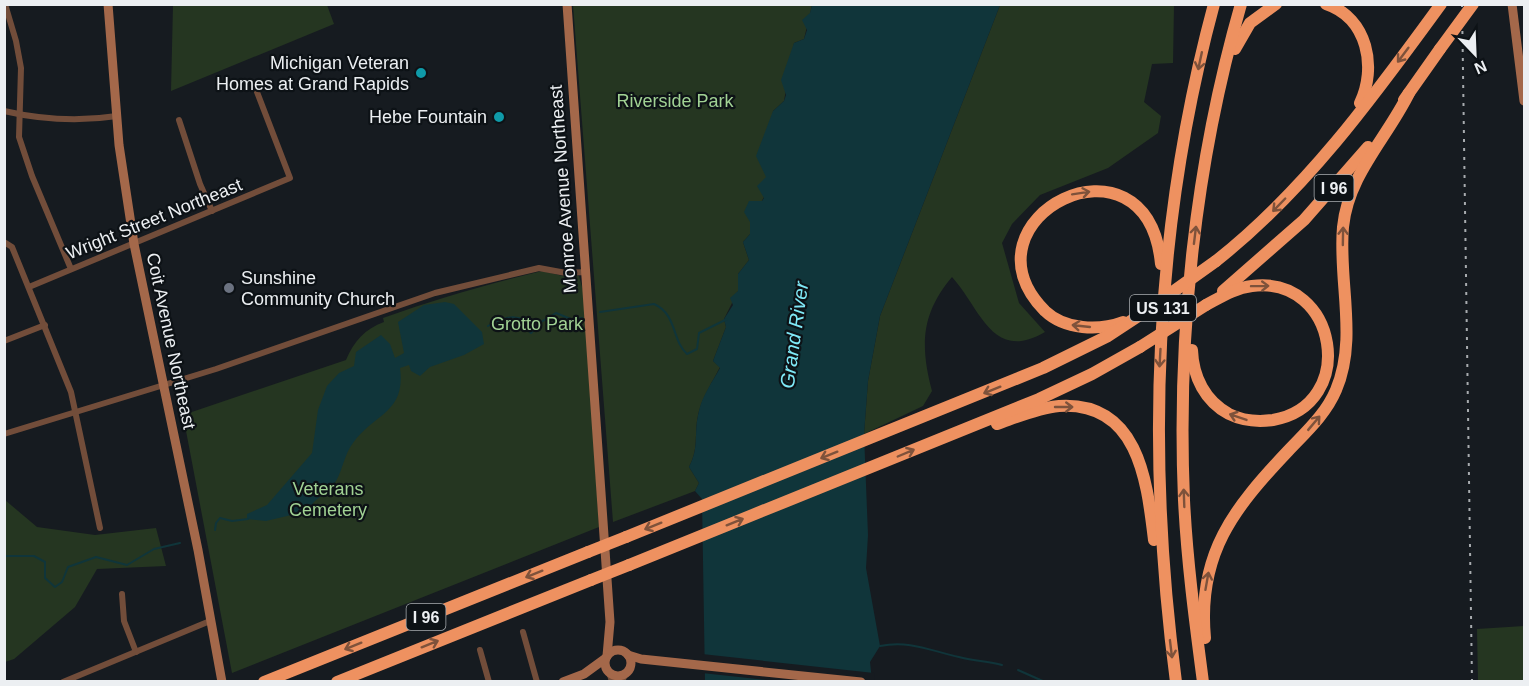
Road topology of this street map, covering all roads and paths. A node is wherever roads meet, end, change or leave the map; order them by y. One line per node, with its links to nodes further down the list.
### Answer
1 (5, 4): 16 (street)
2 (108, 4): 17 (main road, Coit Avenue Northeast)
3 (567, 4): 24 (main road, Monroe Avenue Northeast)
4 (1214, 4): 26 (highway, US 131, one-way to 26)
5 (1241, 4): 11 (highway, US 131)
6 (1276, 4): 11 (highway)
7 (1326, 4): 19 (highway)
8 (1473, 4): 13 (highway, I 96, bridge)
9 (1512, 4): 14 (main road)
10 (1440, 6): 19 (highway, I 96, one-way to 19)
11 (1225, 69): 27 (highway, US 131, one-way to 11)
12 (257, 92): 20 (street, Wright Street Northeast)
13 (1409, 93): 28 (highway, I 96); 60 (highway, one-way to 13)
14 (1524, 101)
15 (4, 111): 16 (street)
16 (18, 114): 17 (street); 23 (street)
17 (117, 116): 22 (main road, Coit Avenue Northeast)
18 (179, 120): 20 (street)
19 (1343, 133): 29 (highway, I 96, one-way to 29, bridge)
20 (212, 211): 22 (street, Wright Street Northeast)
21 (4, 242): 25 (street)
22 (134, 244): 23 (street, Wright Street Northeast); 32 (main road, Coit Avenue Northeast)
23 (71, 269): 25 (street, Wright Street Northeast)
24 (586, 272): 32 (street); 40 (main road, Monroe Avenue Northeast)
25 (29, 287): 30 (street)
26 (1164, 287): 29 (highway, one-way to 26); 38 (highway, US 131, one-way to 38)
27 (1188, 293): 28 (highway, one-way to 27); 59 (highway, US 131, one-way to 27)
28 (1206, 305): 35 (highway, I 96, bridge)
29 (1142, 314): 52 (highway, I 96, one-way to 52, bridge)
30 (45, 325): 31 (street); 33 (street)
31 (4, 341)
32 (163, 384): 33 (street); 39 (main road, Coit Avenue Northeast)
33 (74, 411): 34 (street); 36 (street)
34 (4, 434)
35 (927, 444): 38 (highway, one-way to 38); 53 (highway, I 96, one-way to 35, bridge)
36 (100, 528)
37 (122, 594): 43 (street)
38 (1167, 616): 58 (highway, US 131, one-way to 58)
39 (210, 621): 43 (street); 51 (main road, Coit Avenue Northeast)
40 (610, 622): 44 (main road, Monroe Avenue Northeast); 45 (main road, Monroe Avenue Northeast)
41 (523, 632): 55 (street)
42 (480, 650): 54 (street)
43 (136, 652): 50 (street)
44 (626, 653): 45 (main road); 46 (main road); 48 (main road)
45 (606, 657): 47 (main road); 49 (main road)
46 (658, 660): 48 (main road); 57 (main road)
47 (584, 674): 49 (main road); 56 (main road)
48 (626, 675): 49 (main road)
49 (610, 676)
50 (63, 681)
51 (222, 681)
52 (264, 681)
53 (337, 681)
54 (489, 681)
55 (537, 681)
56 (563, 681)
57 (861, 681)
58 (1176, 681)
59 (1203, 681)
60 (1208, 681)

